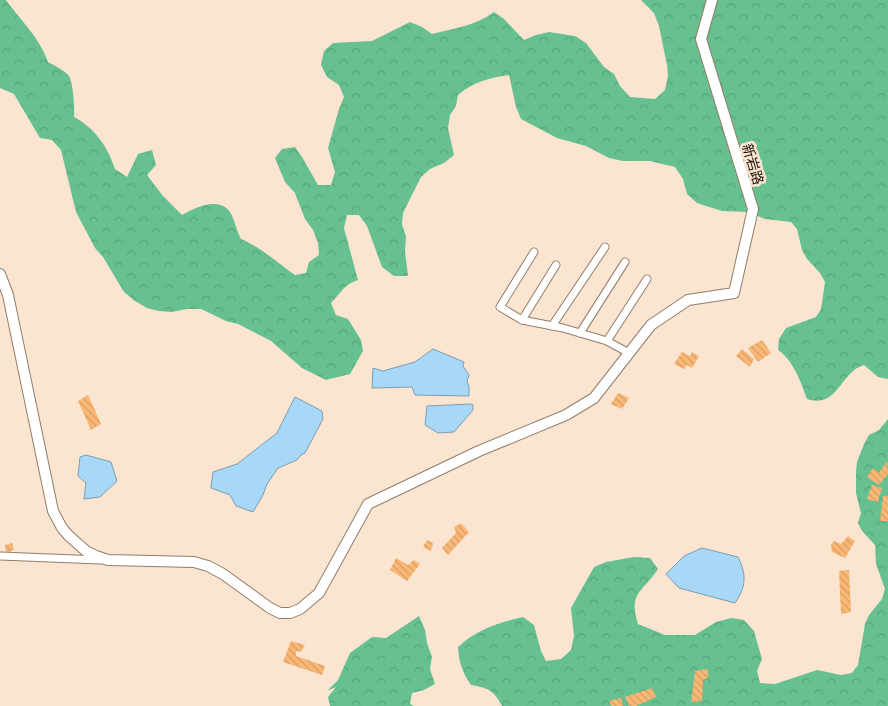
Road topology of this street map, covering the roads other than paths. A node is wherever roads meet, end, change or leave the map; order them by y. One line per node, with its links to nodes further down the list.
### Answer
1 (712, 0): 12 (street, 新岩路)
2 (605, 247): 9 (street)
3 (534, 252): 8 (street)
4 (625, 262): 10 (street)
5 (556, 264): 8 (street)
6 (0, 274): 14 (street)
7 (647, 279): 11 (street)
8 (522, 320): 9 (street)
9 (552, 326): 10 (street)
10 (580, 333): 11 (street)
11 (607, 341): 12 (street)
12 (629, 353): 14 (street)
13 (0, 556): 14 (street)
14 (108, 560)

